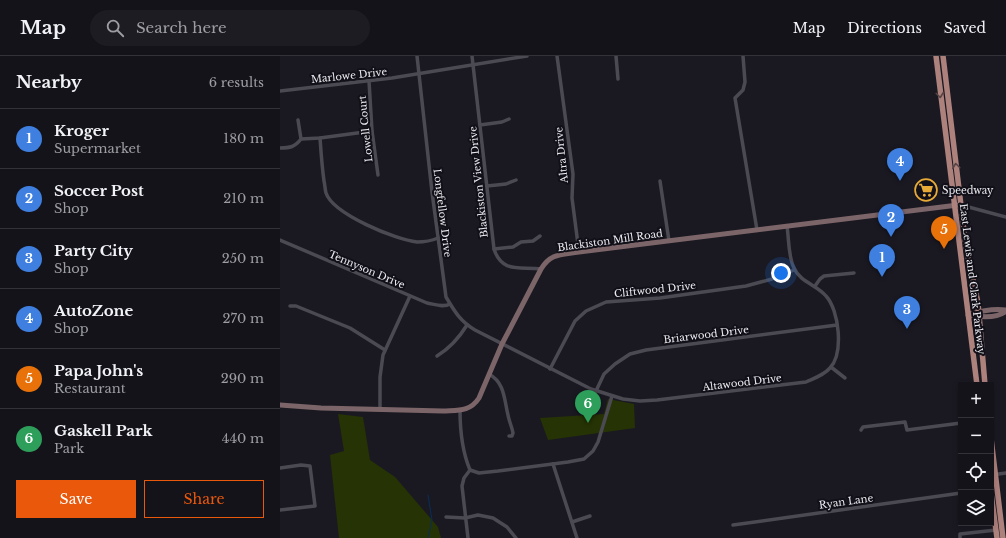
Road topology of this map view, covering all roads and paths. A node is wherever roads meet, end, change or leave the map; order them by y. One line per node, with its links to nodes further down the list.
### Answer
1 (417, 56): 10 (street, Longfellow Drive)
2 (472, 56): 9 (street, Blackiston View Drive)
3 (527, 56): 9 (street, Marlowe Drive)
4 (557, 56): 35 (street, Altra Drive)
5 (616, 56): 11 (street)
6 (743, 56): 29 (street)
7 (936, 56): 25 (main road, East Lewis and Clark Parkway, one-way to 25)
8 (943, 56): 26 (main road, East Lewis and Clark Parkway, one-way to 8)
9 (473, 65): 10 (street, Marlowe Drive); 16 (street, Blackiston View Drive)
10 (419, 74): 12 (street, Marlowe Drive); 31 (street, Longfellow Drive)
11 (618, 80)
12 (369, 81): 13 (street, Marlowe Drive); 17 (street, Lowell Court)
13 (280, 90)
14 (509, 119): 16 (street)
15 (298, 120): 19 (street)
16 (480, 125): 24 (street, Blackiston View Drive)
17 (372, 131): 18 (street); 21 (street, Lowell Court)
18 (320, 138): 19 (street); 31 (street)
19 (301, 139): 20 (street)
20 (280, 148)
21 (378, 175)
22 (516, 180): 24 (street)
23 (660, 180): 33 (street)
24 (487, 186): 34 (street, Blackiston View Drive)
25 (954, 205): 26 (main road, Blackiston Mill Road); 28 (main road, Blackiston Mill Road); 45 (main road, East Lewis and Clark Parkway)
26 (961, 205): 27 (street); 44 (main road, East Lewis and Clark Parkway)
27 (1006, 218)
28 (787, 226): 29 (main road, Blackiston Mill Road); 37 (street)
29 (757, 230): 33 (main road, Blackiston Mill Road)
30 (540, 236): 34 (street)
31 (438, 238): 41 (street, Longfellow Drive)
32 (280, 240): 40 (street, Tennyson Drive)
33 (668, 241): 35 (main road, Blackiston Mill Road)
34 (494, 249): 36 (street, Blackiston View Drive)
35 (579, 252): 36 (main road, Blackiston Mill Road)
36 (541, 269): 48 (main road, Blackiston Mill Road)
37 (794, 270): 39 (street); 52 (street, Cliftwood Drive)
38 (854, 273): 39 (street)
39 (815, 286): 47 (street)
40 (410, 296): 41 (street, Tennyson Drive); 49 (street)
41 (450, 304): 46 (street, Longfellow Drive)
42 (290, 306): 49 (street)
43 (1006, 310): 44 (main road)
44 (978, 314): 45 (main road); 56 (main road, East Lewis and Clark Parkway)
45 (968, 315): 55 (main road, East Lewis and Clark Parkway)
46 (467, 325): 48 (street, Longfellow Drive); 50 (street)
47 (837, 326): 51 (street); 57 (street, Briarwood Drive)
48 (502, 344): 52 (street, Altawood Drive); 53 (main road, Blackiston Mill Road)
49 (385, 350): 60 (street)
50 (437, 356)
51 (831, 368): 54 (street); 58 (street, Altawood Drive)
52 (550, 369): 57 (street, Altawood Drive)
53 (489, 374): 61 (main road, Blackiston Mill Road); 64 (street)
54 (846, 378)
55 (976, 382)
56 (985, 382)
57 (596, 391): 58 (street, Altawood Drive)
58 (612, 396): 65 (street)
59 (280, 405): 60 (main road, Blackiston Mill Road)
60 (380, 409): 61 (main road, Blackiston Mill Road)
61 (460, 410): 67 (street)
62 (958, 424): 63 (street)
63 (861, 430)
64 (509, 436)
65 (553, 464): 67 (street); 77 (street)
66 (280, 468): 72 (street)
67 (470, 470): 76 (street)
68 (1006, 473): 69 (street)
69 (994, 475)
70 (994, 488): 85 (main road)
71 (958, 493): 78 (street, Ryan Lane)
72 (280, 510)
73 (994, 515): 79 (main road)
74 (590, 516): 77 (street)
75 (446, 517): 76 (street)
76 (465, 518): 80 (street); 81 (street)
77 (572, 522): 82 (street)
78 (733, 525)
79 (996, 530): 83 (street); 84 (main road)
80 (468, 538)
81 (516, 538)
82 (577, 538)
83 (960, 538)
84 (997, 538)
85 (1003, 538)

